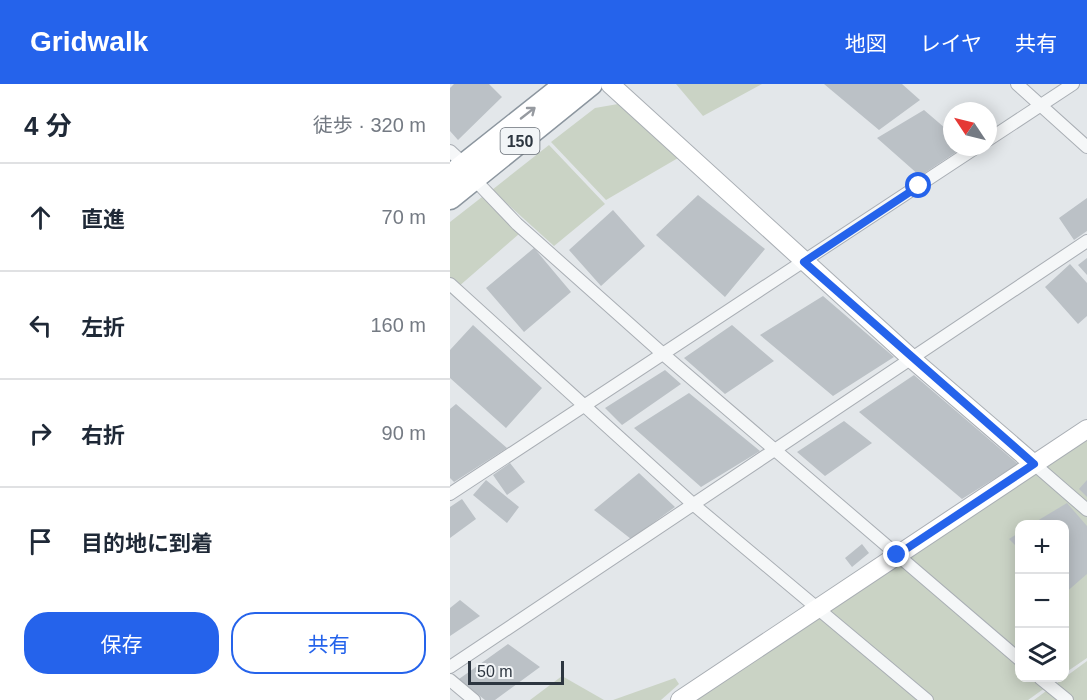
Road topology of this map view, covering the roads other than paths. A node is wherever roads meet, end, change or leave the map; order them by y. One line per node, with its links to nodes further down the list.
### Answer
1 (566, 84): 10 (highway, 150, one-way to 1)
2 (591, 84): 10 (highway, 150)
3 (610, 84): 13 (street)
4 (1017, 84): 6 (street)
5 (1073, 84): 6 (street)
6 (1040, 105): 7 (street); 8 (street)
7 (997, 134)
8 (1087, 147)
9 (963, 156): 13 (street)
10 (460, 168): 11 (highway, 150); 15 (street)
11 (450, 198)
12 (1087, 241): 16 (street)
13 (804, 262): 15 (street); 16 (street)
14 (450, 284): 17 (street)
15 (663, 354): 17 (street); 19 (street)
16 (912, 359): 19 (street); 20 (street)
17 (584, 406): 21 (street); 22 (street)
18 (1087, 429): 20 (street)
19 (774, 451): 22 (street); 24 (street)
20 (1034, 464): 23 (street); 24 (street)
21 (450, 494)
22 (694, 505): 25 (street); 27 (street)
23 (1087, 510)
24 (897, 555): 25 (street); 26 (street)
25 (819, 607): 31 (street); 32 (street)
26 (1015, 656)
27 (450, 667)
28 (450, 680): 30 (street)
29 (1045, 682): 33 (street)
30 (474, 700)
31 (680, 700)
32 (927, 700)
33 (1067, 700)

